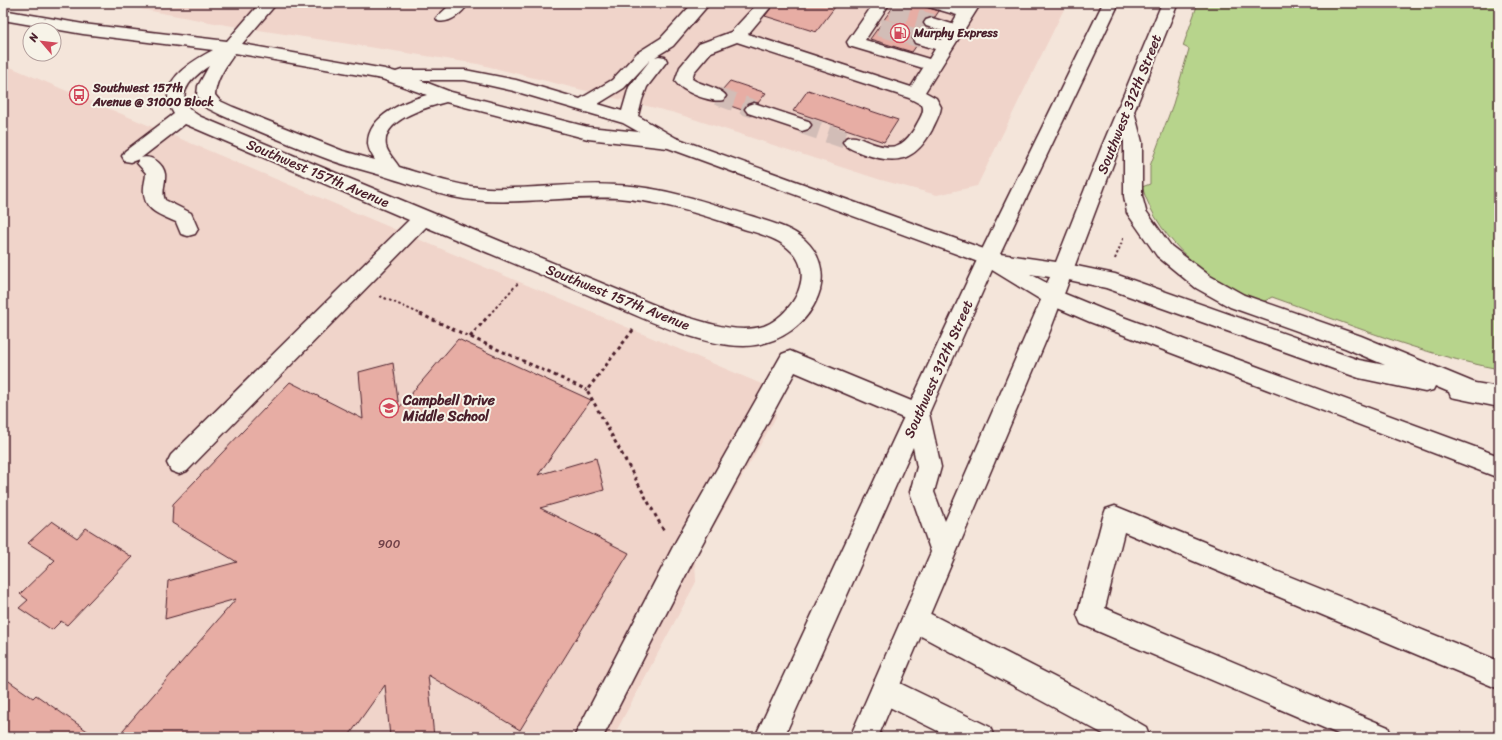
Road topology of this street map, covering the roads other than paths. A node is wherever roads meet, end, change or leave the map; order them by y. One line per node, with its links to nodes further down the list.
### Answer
1 (269, 3): 18 (main road)
2 (461, 3): 11 (main road)
3 (702, 3): 16 (main road)
4 (766, 3): 14 (main road)
5 (932, 3): 9 (main road)
6 (1111, 3): 35 (main road, Southwest 312th Street)
7 (1170, 3): 26 (main road, Southwest 312th Street)
8 (884, 7): 19 (main road)
9 (970, 8): 13 (main road)
10 (3, 15): 18 (main road)
11 (444, 18)
12 (932, 23): 13 (main road)
13 (956, 30): 17 (main road)
14 (737, 36): 21 (main road); 23 (main road)
15 (921, 39): 17 (main road)
16 (667, 42): 24 (main road); 28 (main road)
17 (946, 46): 19 (main road)
18 (230, 48): 20 (main road); 27 (main road); 32 (main road, Southwest 157th Avenue)
19 (933, 66): 21 (main road)
20 (385, 74): 22 (main road); 24 (main road)
21 (916, 94): 31 (main road)
22 (446, 96): 30 (main road); 32 (main road)
23 (717, 96)
24 (582, 105): 28 (main road)
25 (754, 108): 29 (main road)
26 (1125, 111): 36 (main road, Southwest 312th Street); 38 (main road)
27 (185, 115): 33 (main road, Southwest 157th Avenue); 34 (main road)
28 (629, 119): 30 (main road)
29 (802, 125)
30 (670, 142): 35 (main road)
31 (852, 142)
32 (392, 171): 33 (main road, Southwest 157th Avenue)
33 (424, 217): 41 (main road)
34 (188, 230)
35 (988, 258): 36 (main road); 37 (main road); 40 (main road, Southwest 312th Street)
36 (1062, 271): 37 (main road, Southwest 312th Street); 38 (main road)
37 (1053, 297): 42 (main road); 43 (main road, Southwest 312th Street)
38 (1474, 393): 39 (main road)
39 (1499, 397)
40 (918, 414): 43 (main road); 47 (main road); 48 (main road, Southwest 312th Street)
41 (179, 463)
42 (1499, 467)
43 (944, 554): 44 (main road, Southwest 312th Street)
44 (915, 619): 46 (main road, Southwest 312th Street); 51 (main road)
45 (1499, 675): 52 (main road)
46 (885, 690): 49 (main road, Southwest 312th Street); 50 (main road)
47 (588, 737)
48 (769, 737)
49 (864, 737)
50 (980, 737)
51 (1136, 737)
52 (1378, 737)

